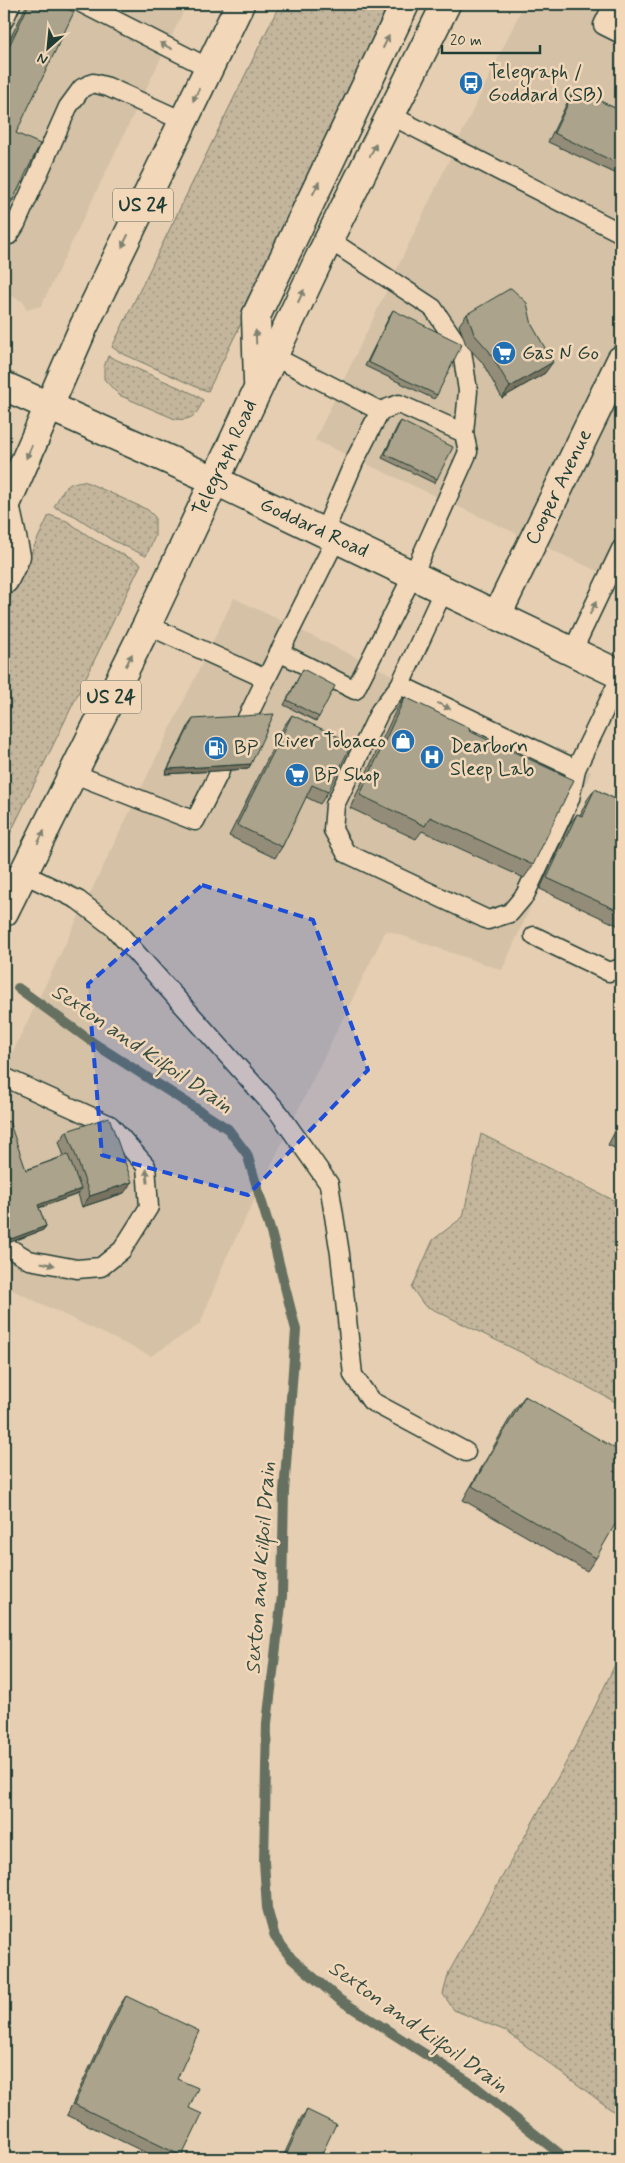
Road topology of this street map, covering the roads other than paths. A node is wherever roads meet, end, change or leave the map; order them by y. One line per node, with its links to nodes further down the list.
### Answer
1 (11, 4): 7 (lane)
2 (82, 4): 9 (lane, one-way to 2)
3 (240, 4): 9 (main road, US 24)
4 (404, 4): 18 (main road, one-way to 4)
5 (446, 4): 10 (main road, Telegraph Road / US 24)
6 (613, 4): 8 (lane)
7 (4, 20)
8 (621, 34)
9 (209, 68): 11 (main road, US 24, one-way to 11)
10 (390, 116): 12 (lane); 14 (main road, Telegraph Road / US 24, one-way to 10)
11 (183, 121): 13 (lane); 19 (main road, US 24, one-way to 19)
12 (621, 233)
13 (4, 235)
14 (328, 239): 15 (main road, Telegraph Road / US 24, one-way to 14); 21 (lane)
15 (272, 356): 18 (main road, Telegraph Road / US 24); 20 (lane)
16 (621, 360): 29 (main road, Cooper Avenue)
17 (4, 386): 19 (main road, Goddard Road)
18 (258, 386): 22 (main road, Telegraph Road / US 24)
19 (49, 407): 22 (main road, Goddard Road); 23 (main road, US 24, one-way to 23)
20 (380, 412): 21 (lane); 24 (lane)
21 (464, 433): 26 (lane)
22 (214, 480): 24 (main road, Goddard Road); 30 (main road, Telegraph Road / US 24)
23 (5, 507): 27 (main road)
24 (330, 536): 26 (main road, Goddard Road); 31 (lane)
25 (621, 549): 32 (lane, one-way to 25)
26 (413, 575): 28 (main road, Goddard Road); 31 (lane)
27 (4, 580)
28 (444, 589): 29 (main road, Goddard Road); 35 (lane)
29 (497, 615): 32 (main road, Goddard Road)
30 (147, 625): 34 (lane); 39 (main road, Telegraph Road / US 24, one-way to 30)
31 (279, 652): 34 (lane)
32 (572, 652): 33 (main road, Goddard Road)
33 (621, 676): 37 (lane)
34 (266, 679): 36 (lane)
35 (400, 685): 37 (lane, one-way to 37); 37 (lane)
36 (246, 720)
37 (576, 769)
38 (220, 771): 39 (lane)
39 (72, 773): 40 (main road, Telegraph Road / US 24, one-way to 39)
40 (22, 873): 41 (main road, Telegraph Road / US 24); 46 (lane)
41 (4, 912)
42 (534, 936): 43 (lane)
43 (621, 968)
44 (4, 1077): 45 (lane, one-way to 44)
45 (4, 1245)
46 (466, 1452)

